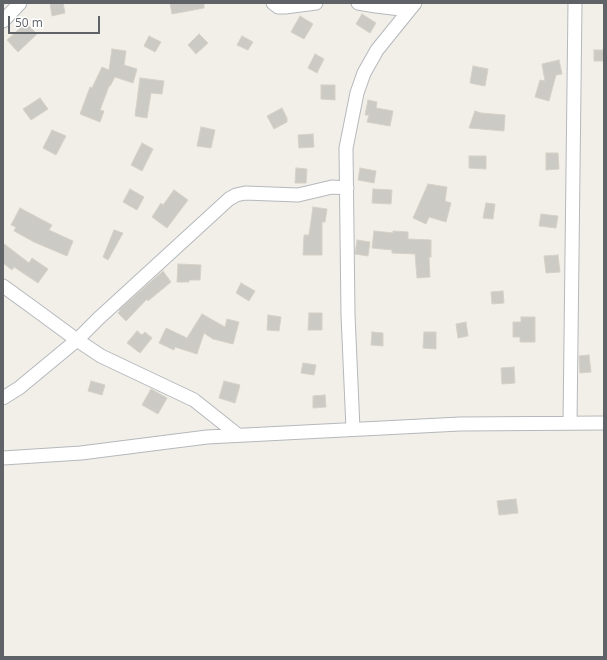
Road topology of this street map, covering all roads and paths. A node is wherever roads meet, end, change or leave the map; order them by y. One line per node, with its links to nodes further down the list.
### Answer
1 (20, 3): 7 (street)
2 (273, 3): 3 (street)
3 (316, 3)
4 (358, 3): 6 (street)
5 (575, 3): 12 (street)
6 (412, 6): 8 (street)
7 (3, 21)
8 (347, 188): 10 (street); 14 (street)
9 (3, 286): 10 (street)
10 (77, 340): 11 (street); 15 (street)
11 (3, 398)
12 (570, 423): 13 (street); 14 (street)
13 (604, 423)
14 (353, 429): 15 (street)
15 (238, 435): 16 (street)
16 (3, 458)

